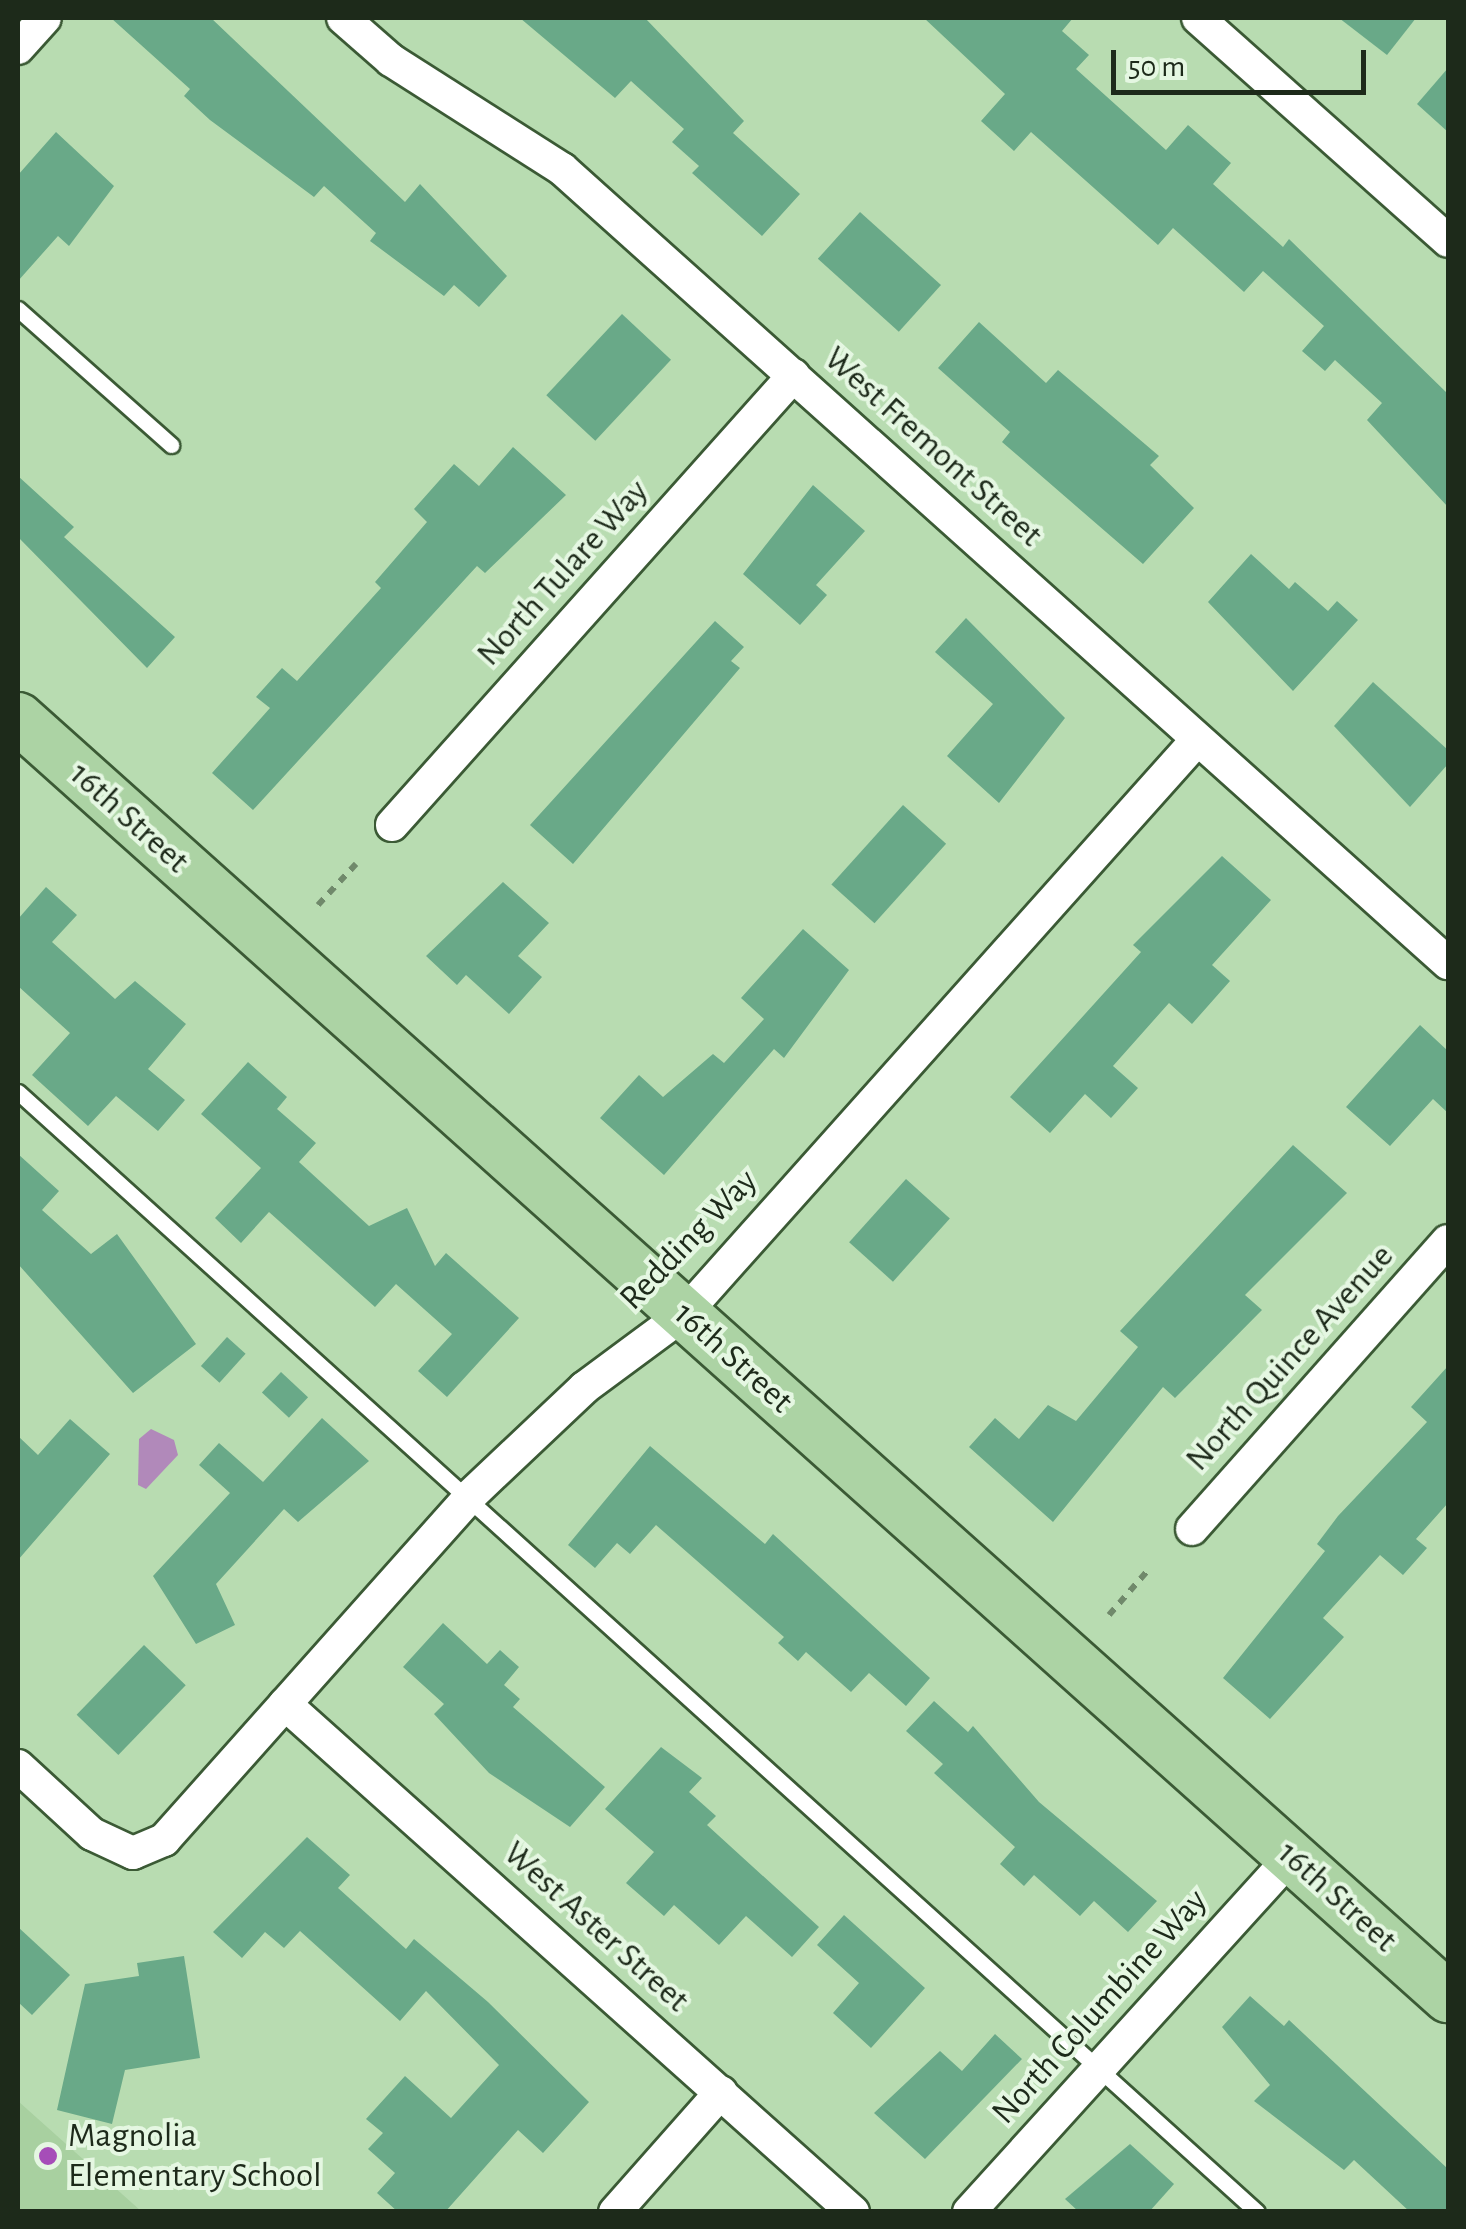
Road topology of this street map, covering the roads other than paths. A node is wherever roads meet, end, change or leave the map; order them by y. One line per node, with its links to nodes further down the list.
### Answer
1 (44, 18): 4 (street)
2 (343, 18): 7 (street, West Fremont Street)
3 (1198, 18): 5 (street)
4 (18, 48)
5 (1448, 240)
6 (18, 309): 8 (lane)
7 (794, 374): 10 (street, West Fremont Street); 11 (street, North Tulare Way)
8 (171, 446)
9 (18, 718): 15 (main road, 16th Street)
10 (1196, 740): 12 (street, West Fremont Street); 15 (street, Redding Way)
11 (392, 825)
12 (1448, 963)
13 (18, 1092): 16 (lane)
14 (1448, 1241): 17 (street, North Quince Avenue)
15 (684, 1314): 16 (street, Redding Way); 20 (main road, 16th Street)
16 (471, 1495): 18 (street, Redding Way); 22 (lane)
17 (1192, 1529)
18 (285, 1704): 19 (street, Redding Way); 23 (street, West Aster Street)
19 (18, 1766)
20 (1291, 1856): 21 (main road, 16th Street); 22 (street, North Columbine Way)
21 (1448, 1997)
22 (1097, 2066): 26 (street, North Columbine Way); 27 (lane)
23 (721, 2092): 24 (street); 25 (street, West Aster Street)
24 (616, 2212)
25 (852, 2212)
26 (969, 2212)
27 (1257, 2212)

